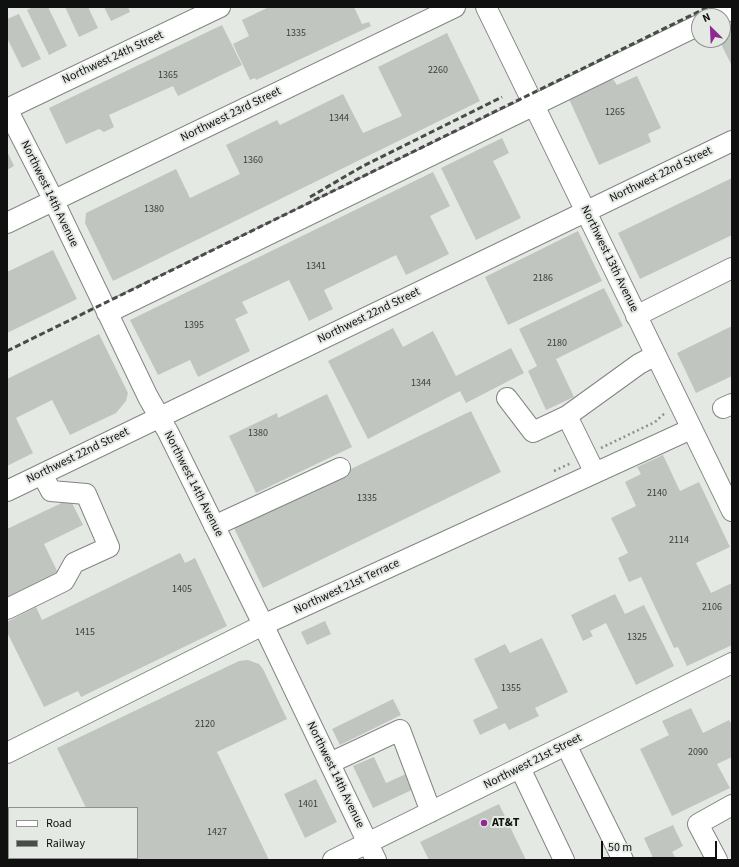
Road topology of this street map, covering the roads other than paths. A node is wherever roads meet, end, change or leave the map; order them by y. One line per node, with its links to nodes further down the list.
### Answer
1 (220, 7): 6 (street, Northwest 24th Street)
2 (455, 7): 8 (street, Northwest 23rd Street)
3 (486, 7): 5 (street, Northwest 13th Avenue)
4 (691, 29): 5 (street)
5 (534, 106): 9 (street, Northwest 13th Avenue); 12 (street)
6 (7, 109): 8 (street, Northwest 14th Avenue)
7 (732, 140): 9 (street, Northwest 22nd Street)
8 (52, 201): 10 (street, Northwest 23rd Street); 12 (street, Northwest 14th Avenue)
9 (586, 212): 13 (street, Northwest 13th Avenue); 16 (street, Northwest 22nd Street)
10 (7, 223)
11 (732, 268): 13 (street)
12 (107, 313): 16 (street, Northwest 14th Avenue)
13 (636, 316): 14 (street, Northwest 13th Avenue)
14 (656, 355): 17 (street); 18 (street, Northwest 13th Avenue)
15 (507, 398): 17 (street)
16 (159, 416): 20 (street, Northwest 22nd Street); 24 (street, Northwest 14th Avenue)
17 (567, 416): 21 (street)
18 (691, 429): 21 (street, Northwest 21st Terrace); 23 (street, Northwest 13th Avenue)
19 (340, 468): 24 (street)
20 (42, 474): 22 (street, Northwest 22nd Street); 25 (street)
21 (594, 474): 26 (street, Northwest 21st Terrace)
22 (7, 491)
23 (732, 511)
24 (214, 526): 26 (street, Northwest 14th Avenue)
25 (7, 609)
26 (263, 625): 29 (street, Northwest 21st Terrace); 30 (street, Northwest 14th Avenue)
27 (732, 663): 28 (street, Northwest 21st Street)
28 (566, 745): 31 (street, Northwest 21st Street); 37 (street)
29 (7, 753)
30 (330, 763): 33 (street); 34 (street, Northwest 14th Avenue)
31 (520, 768): 33 (street, Northwest 21st Street); 36 (street)
32 (732, 805): 38 (street)
33 (431, 812): 34 (street, Northwest 21st Street)
34 (372, 852): 35 (street, Northwest 21st Street)
35 (333, 860)
36 (564, 860)
37 (624, 860)
38 (717, 860)

